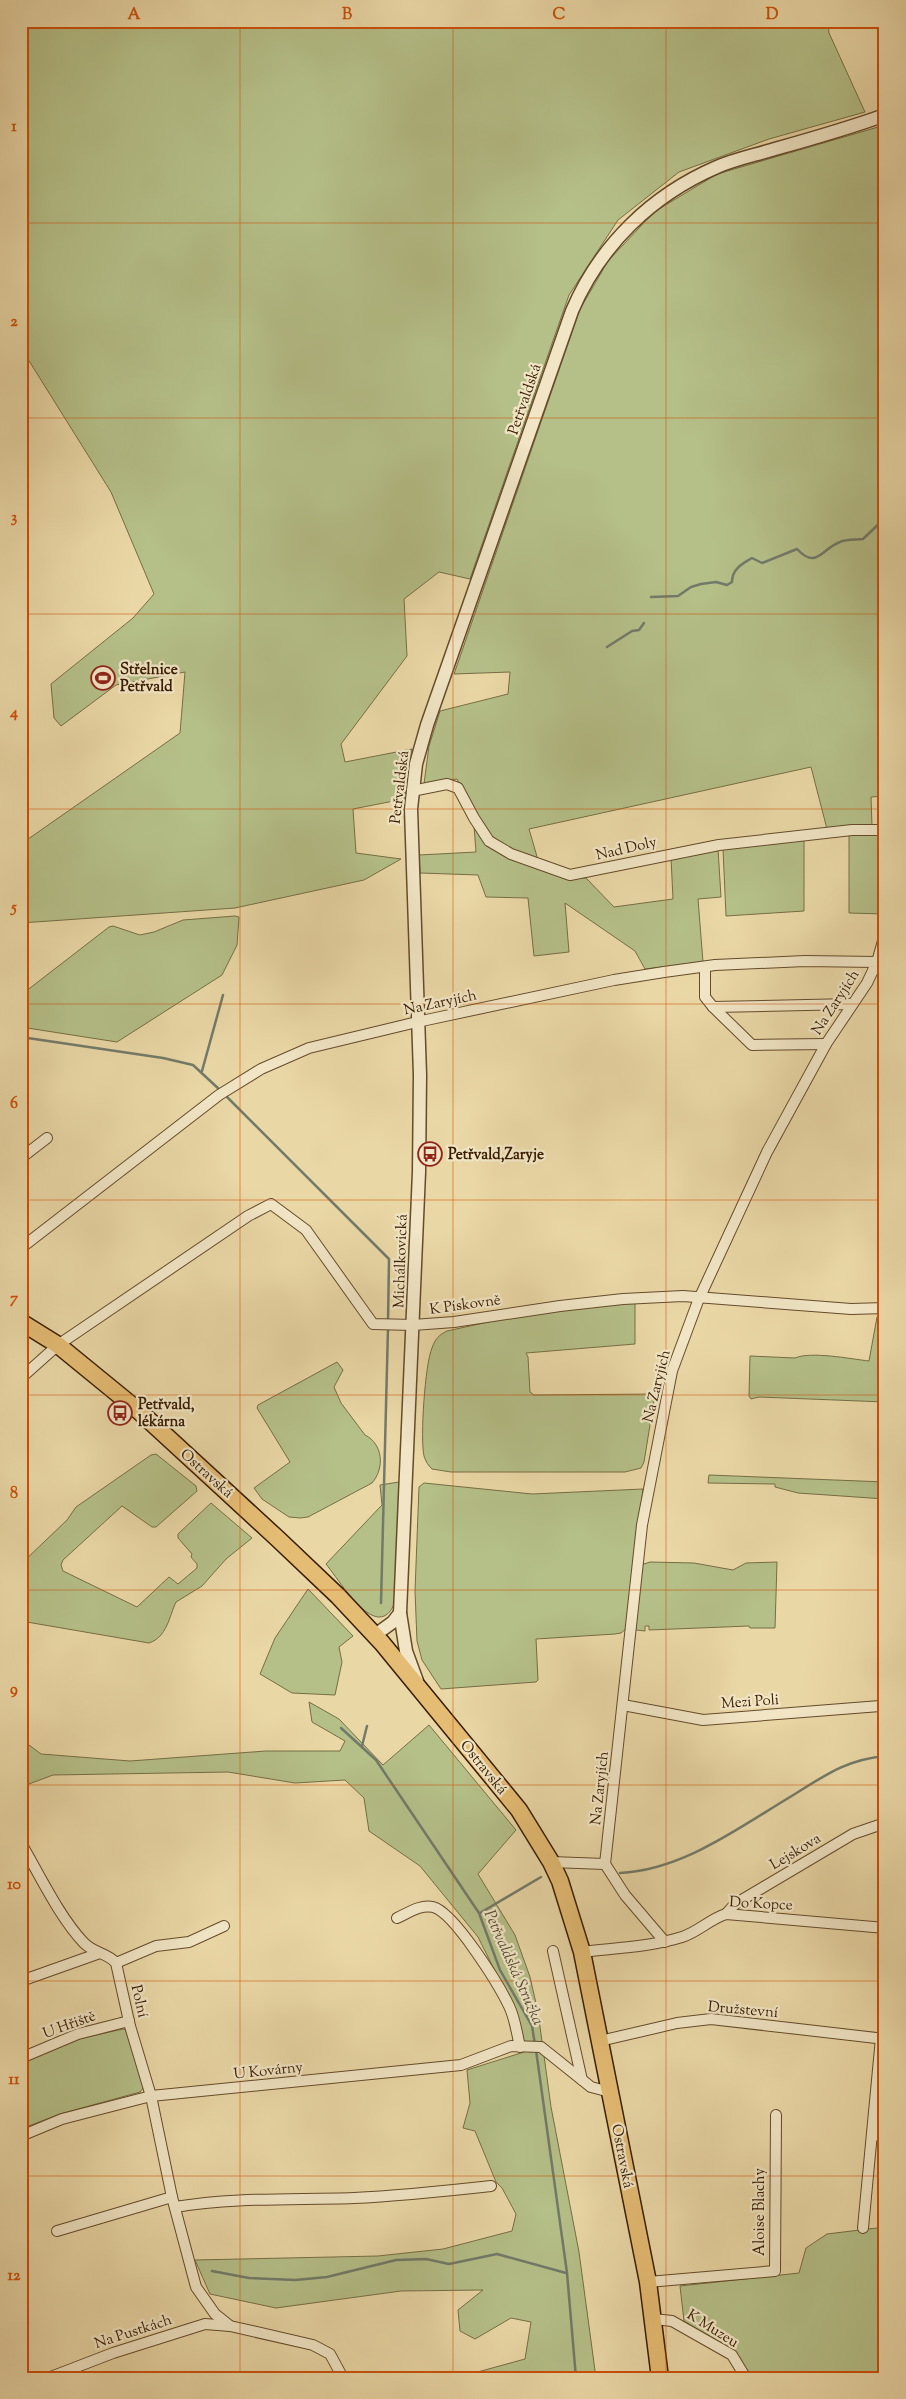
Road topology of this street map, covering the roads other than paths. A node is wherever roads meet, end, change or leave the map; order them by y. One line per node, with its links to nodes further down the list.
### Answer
1 (885, 116): 2 (street, Petřvaldská)
2 (412, 791): 3 (street, Nad Doly); 4 (street, Petřvaldská)
3 (885, 830)
4 (411, 868): 10 (street, Michálkovická)
5 (885, 934): 6 (street)
6 (877, 962): 7 (street, Na Zaryjích); 8 (street, Na Zaryjích)
7 (705, 967): 9 (street); 10 (street, Na Zaryjích)
8 (852, 1004): 9 (street); 11 (street, Na Zaryjích)
9 (713, 1007): 11 (street)
10 (418, 1022): 14 (street, Na Zaryjích); 18 (street, Michálkovická)
11 (826, 1044): 15 (street, Na Zaryjích)
12 (47, 1138): 13 (street)
13 (21, 1158)
14 (21, 1248)
15 (701, 1296): 16 (street, K Pískovně); 18 (street, K Pískovně); 25 (street, Na Zaryjích)
16 (885, 1308)
17 (21, 1322): 19 (main road, Ostravská)
18 (414, 1326): 19 (street, K Pískovně); 21 (street, Michálkovická)
19 (58, 1345): 20 (street); 23 (main road, Ostravská)
20 (21, 1378)
21 (400, 1613): 22 (street, Michálkovická); 23 (street)
22 (402, 1631): 23 (street); 24 (street, Michálkovická)
23 (378, 1639): 24 (main road, Ostravská)
24 (421, 1690): 29 (main road, Ostravská)
25 (623, 1705): 26 (street, Mezi Poli); 30 (street, Na Zaryjích)
26 (880, 1706)
27 (885, 1823): 31 (street, Lejskova)
28 (21, 1844): 38 (street)
29 (551, 1862): 30 (street); 37 (main road, Ostravská)
30 (605, 1864): 35 (street)
31 (726, 1914): 34 (street, Do Kopce); 35 (street, Do Kopce)
32 (397, 1918): 44 (street)
33 (224, 1926): 39 (street)
34 (885, 1928)
35 (665, 1942): 37 (street, Do Kopce)
36 (553, 1951): 46 (street)
37 (582, 1952): 43 (main road, Ostravská)
38 (97, 1954): 39 (street); 40 (street)
39 (116, 1963): 41 (street, Polní)
40 (21, 1981)
41 (129, 2021): 45 (street, U Hřiště); 48 (street, Polní)
42 (883, 2038): 43 (street, Družstevní); 50 (street)
43 (600, 2041): 47 (main road, Ostravská)
44 (520, 2046): 46 (street, U Kovárny); 48 (street, U Kovárny)
45 (21, 2058)
46 (582, 2080): 47 (street, U Kovárny)
47 (610, 2092): 57 (main road, Ostravská)
48 (151, 2096): 51 (street, U Kovárny); 54 (street, Polní)
49 (776, 2115): 57 (street, Aloise Blachy)
50 (872, 2135): 52 (street); 55 (street)
51 (21, 2136)
52 (885, 2136)
53 (491, 2186): 54 (street)
54 (173, 2202): 56 (street); 58 (street, Polní)
55 (863, 2228)
56 (57, 2231)
57 (648, 2282): 59 (main road, Ostravská)
58 (215, 2314): 60 (street); 61 (street, Polní)
59 (654, 2319): 64 (main road, Ostravská); 65 (street, K Muzeu)
60 (205, 2324): 61 (street, Na Pustkách); 62 (street, Na Pustkách)
61 (230, 2326): 63 (street, Polní)
62 (48, 2378)
63 (343, 2378)
64 (660, 2378)
65 (746, 2378)

